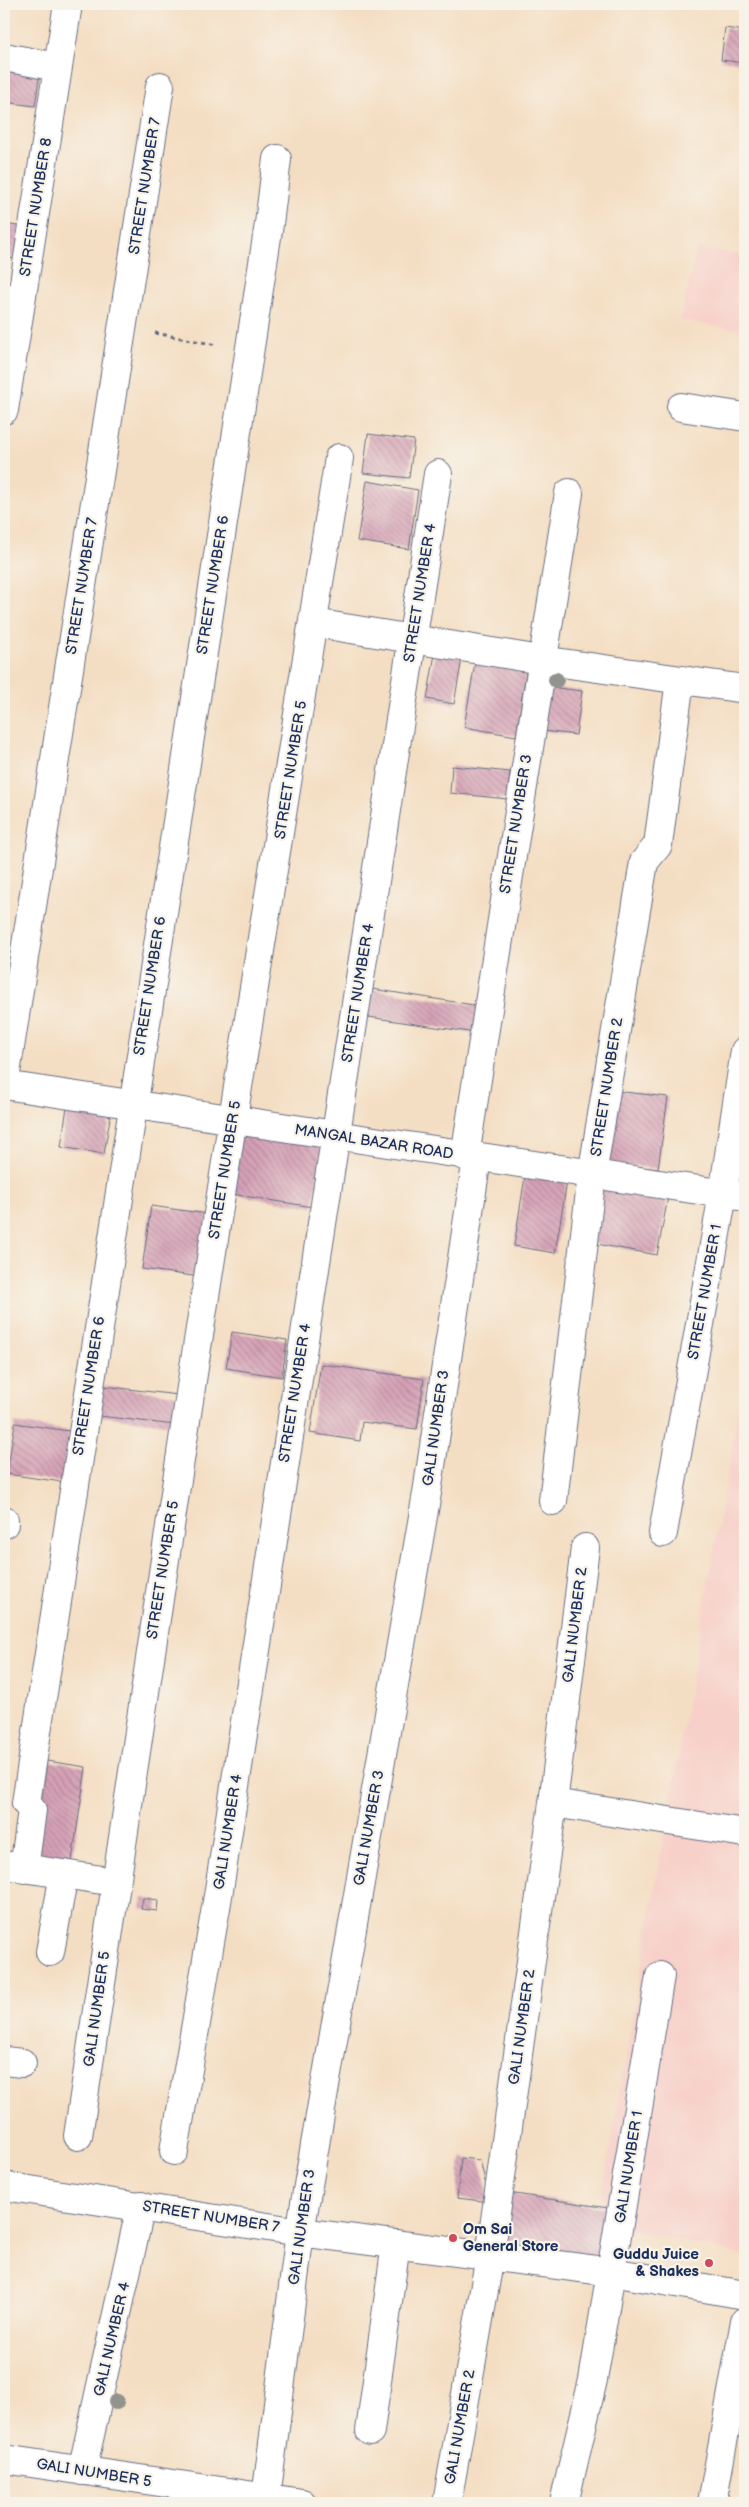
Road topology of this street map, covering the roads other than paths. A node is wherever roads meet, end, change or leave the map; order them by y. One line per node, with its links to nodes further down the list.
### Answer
1 (68, 4): 3 (street, STREET NUMBER 8)
2 (4, 58): 3 (street)
3 (57, 67): 7 (street, STREET NUMBER 8)
4 (160, 86): 18 (street, STREET NUMBER 7)
5 (277, 159): 19 (street, STREET NUMBER 6)
6 (681, 406): 8 (street)
7 (4, 410)
8 (745, 417)
9 (339, 458): 12 (street, STREET NUMBER 5)
10 (438, 474): 13 (street, STREET NUMBER 4)
11 (570, 492): 14 (street, STREET NUMBER 3)
12 (314, 623): 13 (street); 20 (street, STREET NUMBER 5)
13 (413, 640): 14 (street); 21 (street, STREET NUMBER 4)
14 (542, 660): 15 (street); 22 (street, STREET NUMBER 3)
15 (680, 680): 16 (street); 23 (street, STREET NUMBER 2)
16 (745, 689)
17 (745, 1051): 24 (street, STREET NUMBER 1)
18 (4, 1086): 19 (street, MANGAL BAZAR ROAD)
19 (132, 1104): 20 (street, MANGAL BAZAR ROAD); 31 (street, STREET NUMBER 6)
20 (233, 1121): 21 (street, MANGAL BAZAR ROAD); 33 (street, STREET NUMBER 5)
21 (335, 1136): 22 (street, MANGAL BAZAR ROAD); 26 (street, STREET NUMBER 4)
22 (471, 1157): 23 (street, MANGAL BAZAR ROAD); 40 (street, GALI NUMBER 3)
23 (592, 1174): 24 (street, MANGAL BAZAR ROAD); 25 (street, STREET NUMBER 2)
24 (734, 1196): 27 (street, STREET NUMBER 1)
25 (553, 1501)
26 (277, 1512): 37 (street, GALI NUMBER 4)
27 (663, 1533)
28 (584, 1548): 29 (street, GALI NUMBER 2)
29 (553, 1803): 30 (street); 42 (street, GALI NUMBER 2)
30 (745, 1833)
31 (14, 1867): 32 (street)
32 (64, 1874): 33 (street); 34 (street)
33 (115, 1882): 36 (street, GALI NUMBER 5)
34 (50, 1952)
35 (660, 1976): 43 (street, GALI NUMBER 1)
36 (78, 2136)
37 (174, 2151)
38 (4, 2186): 39 (street, STREET NUMBER 7)
39 (141, 2206): 40 (street, STREET NUMBER 7); 48 (street, GALI NUMBER 4)
40 (300, 2232): 41 (street, STREET NUMBER 7); 49 (street, GALI NUMBER 3)
41 (396, 2244): 42 (street, STREET NUMBER 7); 46 (street)
42 (490, 2256): 43 (street, STREET NUMBER 7); 51 (street, GALI NUMBER 2)
43 (612, 2272): 44 (street, STREET NUMBER 7); 52 (street, GALI NUMBER 1)
44 (745, 2295)
45 (745, 2321): 53 (street)
46 (370, 2431)
47 (4, 2459): 48 (street, GALI NUMBER 5)
48 (82, 2471): 49 (street, GALI NUMBER 5)
49 (266, 2498): 50 (street, GALI NUMBER 5)
50 (302, 2503)
51 (447, 2503)
52 (564, 2503)
53 (712, 2503)

